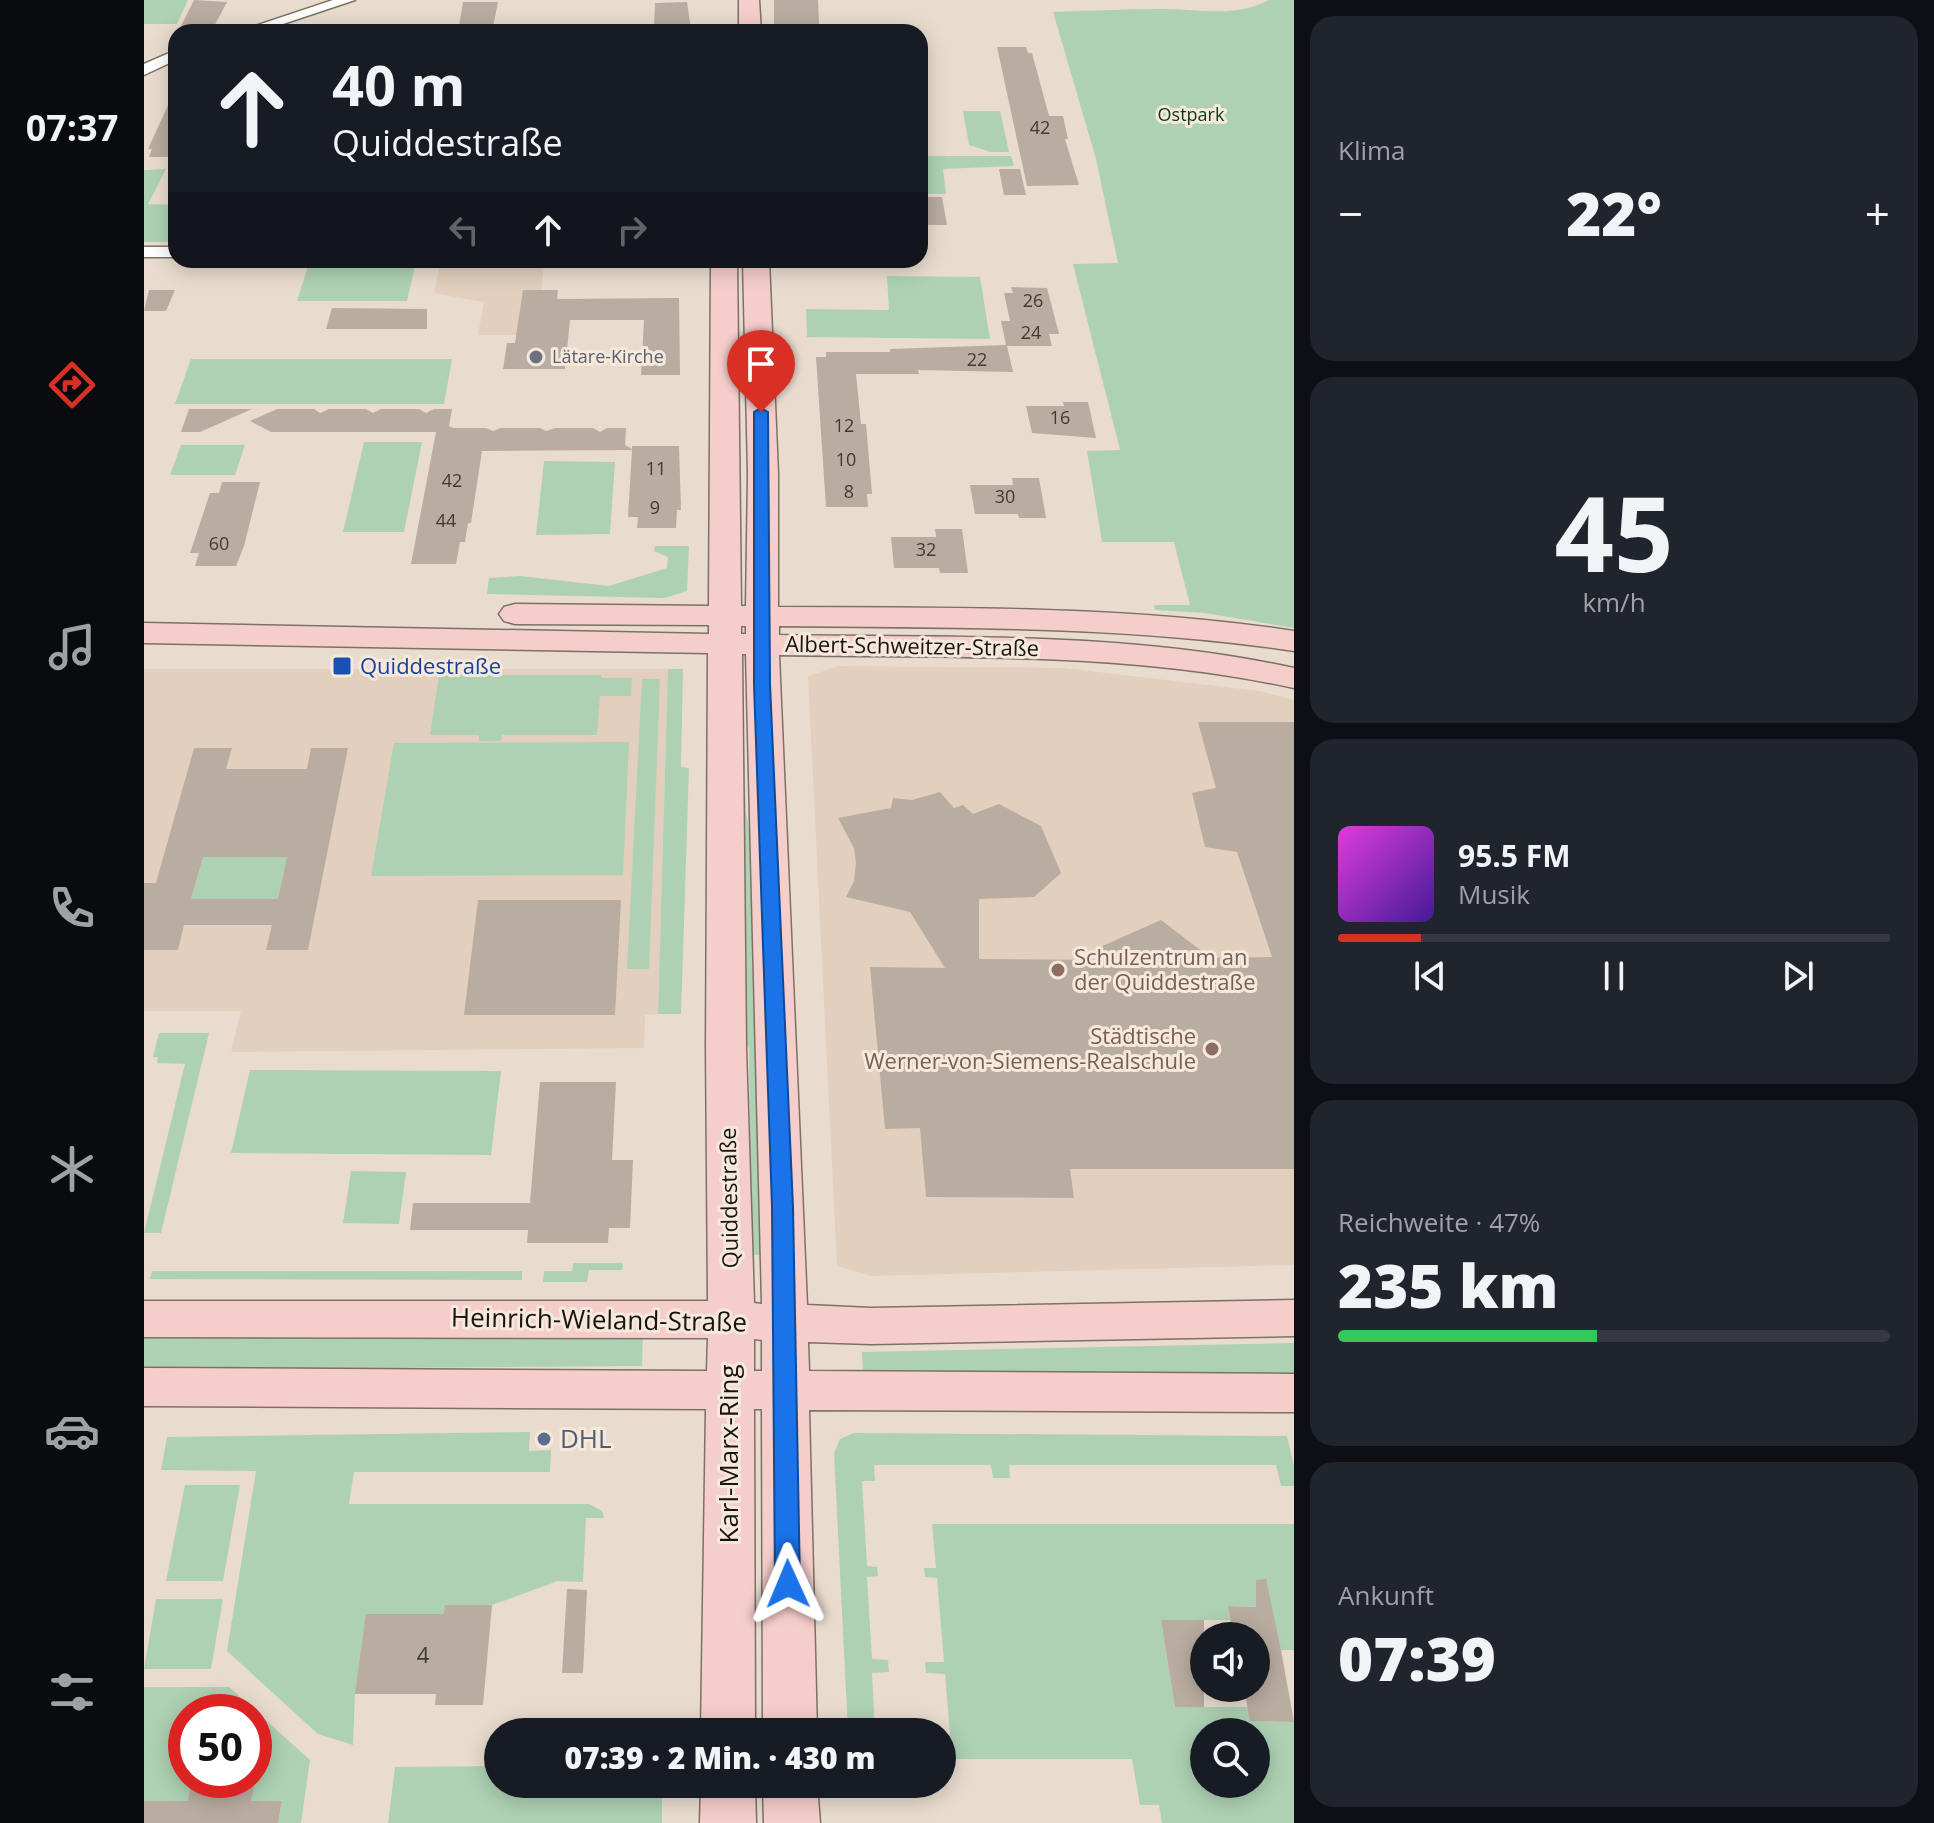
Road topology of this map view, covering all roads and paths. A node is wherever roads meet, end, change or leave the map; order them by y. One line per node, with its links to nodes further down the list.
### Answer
1 (348, 0): 3 (street)
2 (749, 0): 4 (main road)
3 (270, 24)
4 (750, 24)
5 (168, 58): 6 (street)
6 (144, 70)
7 (144, 252): 8 (street)
8 (168, 252)
9 (724, 268): 12 (main road, Quiddestraße)
10 (756, 268): 13 (main road)
11 (144, 612): 12 (main road, Albert-Schweitzer-Straße)
12 (726, 629): 13 (main road, Albert-Schweitzer-Straße); 14 (main road, Albert-Schweitzer-Straße); 19 (main road, Quiddestraße)
13 (763, 630): 15 (main road, Albert-Schweitzer-Straße); 16 (main road, Albert-Schweitzer-Straße); 20 (main road)
14 (144, 633)
15 (1294, 641)
16 (1294, 678)
17 (1294, 1318): 20 (main road, Heinrich-Wieland-Straße)
18 (144, 1319): 19 (main road, Heinrich-Wieland-Straße)
19 (730, 1321): 20 (main road, Heinrich-Wieland-Straße); 22 (main road, Karl-Marx-Ring)
20 (783, 1322): 23 (main road)
21 (144, 1387): 22 (main road)
22 (730, 1391): 23 (main road); 25 (main road, Karl-Marx-Ring)
23 (785, 1392): 24 (main road); 26 (main road)
24 (1294, 1393)
25 (728, 1718)
26 (790, 1718)
27 (728, 1798): 29 (main road)
28 (791, 1798): 30 (main road)
29 (728, 1823)
30 (792, 1823)

